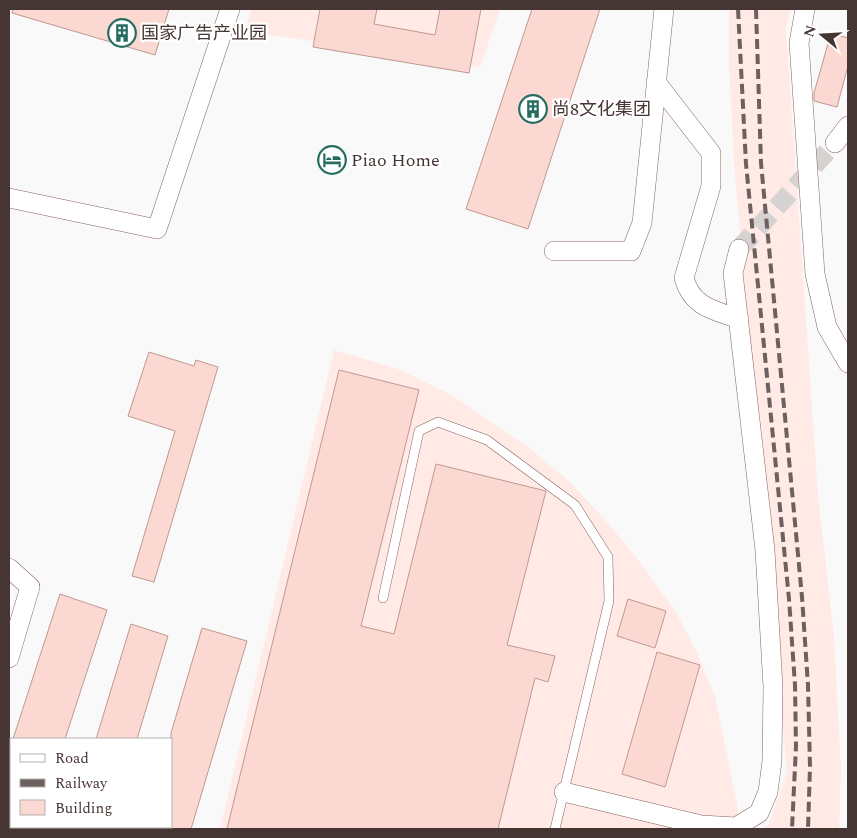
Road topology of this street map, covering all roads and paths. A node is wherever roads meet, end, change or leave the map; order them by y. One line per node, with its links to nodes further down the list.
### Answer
1 (230, 9): 7 (street)
2 (664, 9): 4 (street)
3 (805, 9): 11 (street)
4 (656, 82): 9 (street); 10 (street)
5 (848, 126): 6 (street)
6 (836, 143)
7 (9, 198)
8 (739, 249): 10 (street)
9 (554, 251)
10 (739, 320): 15 (street)
11 (848, 363)
12 (9, 568): 14 (street)
13 (383, 598): 15 (lane)
14 (9, 658)
15 (564, 792): 16 (lane)
16 (555, 829)

